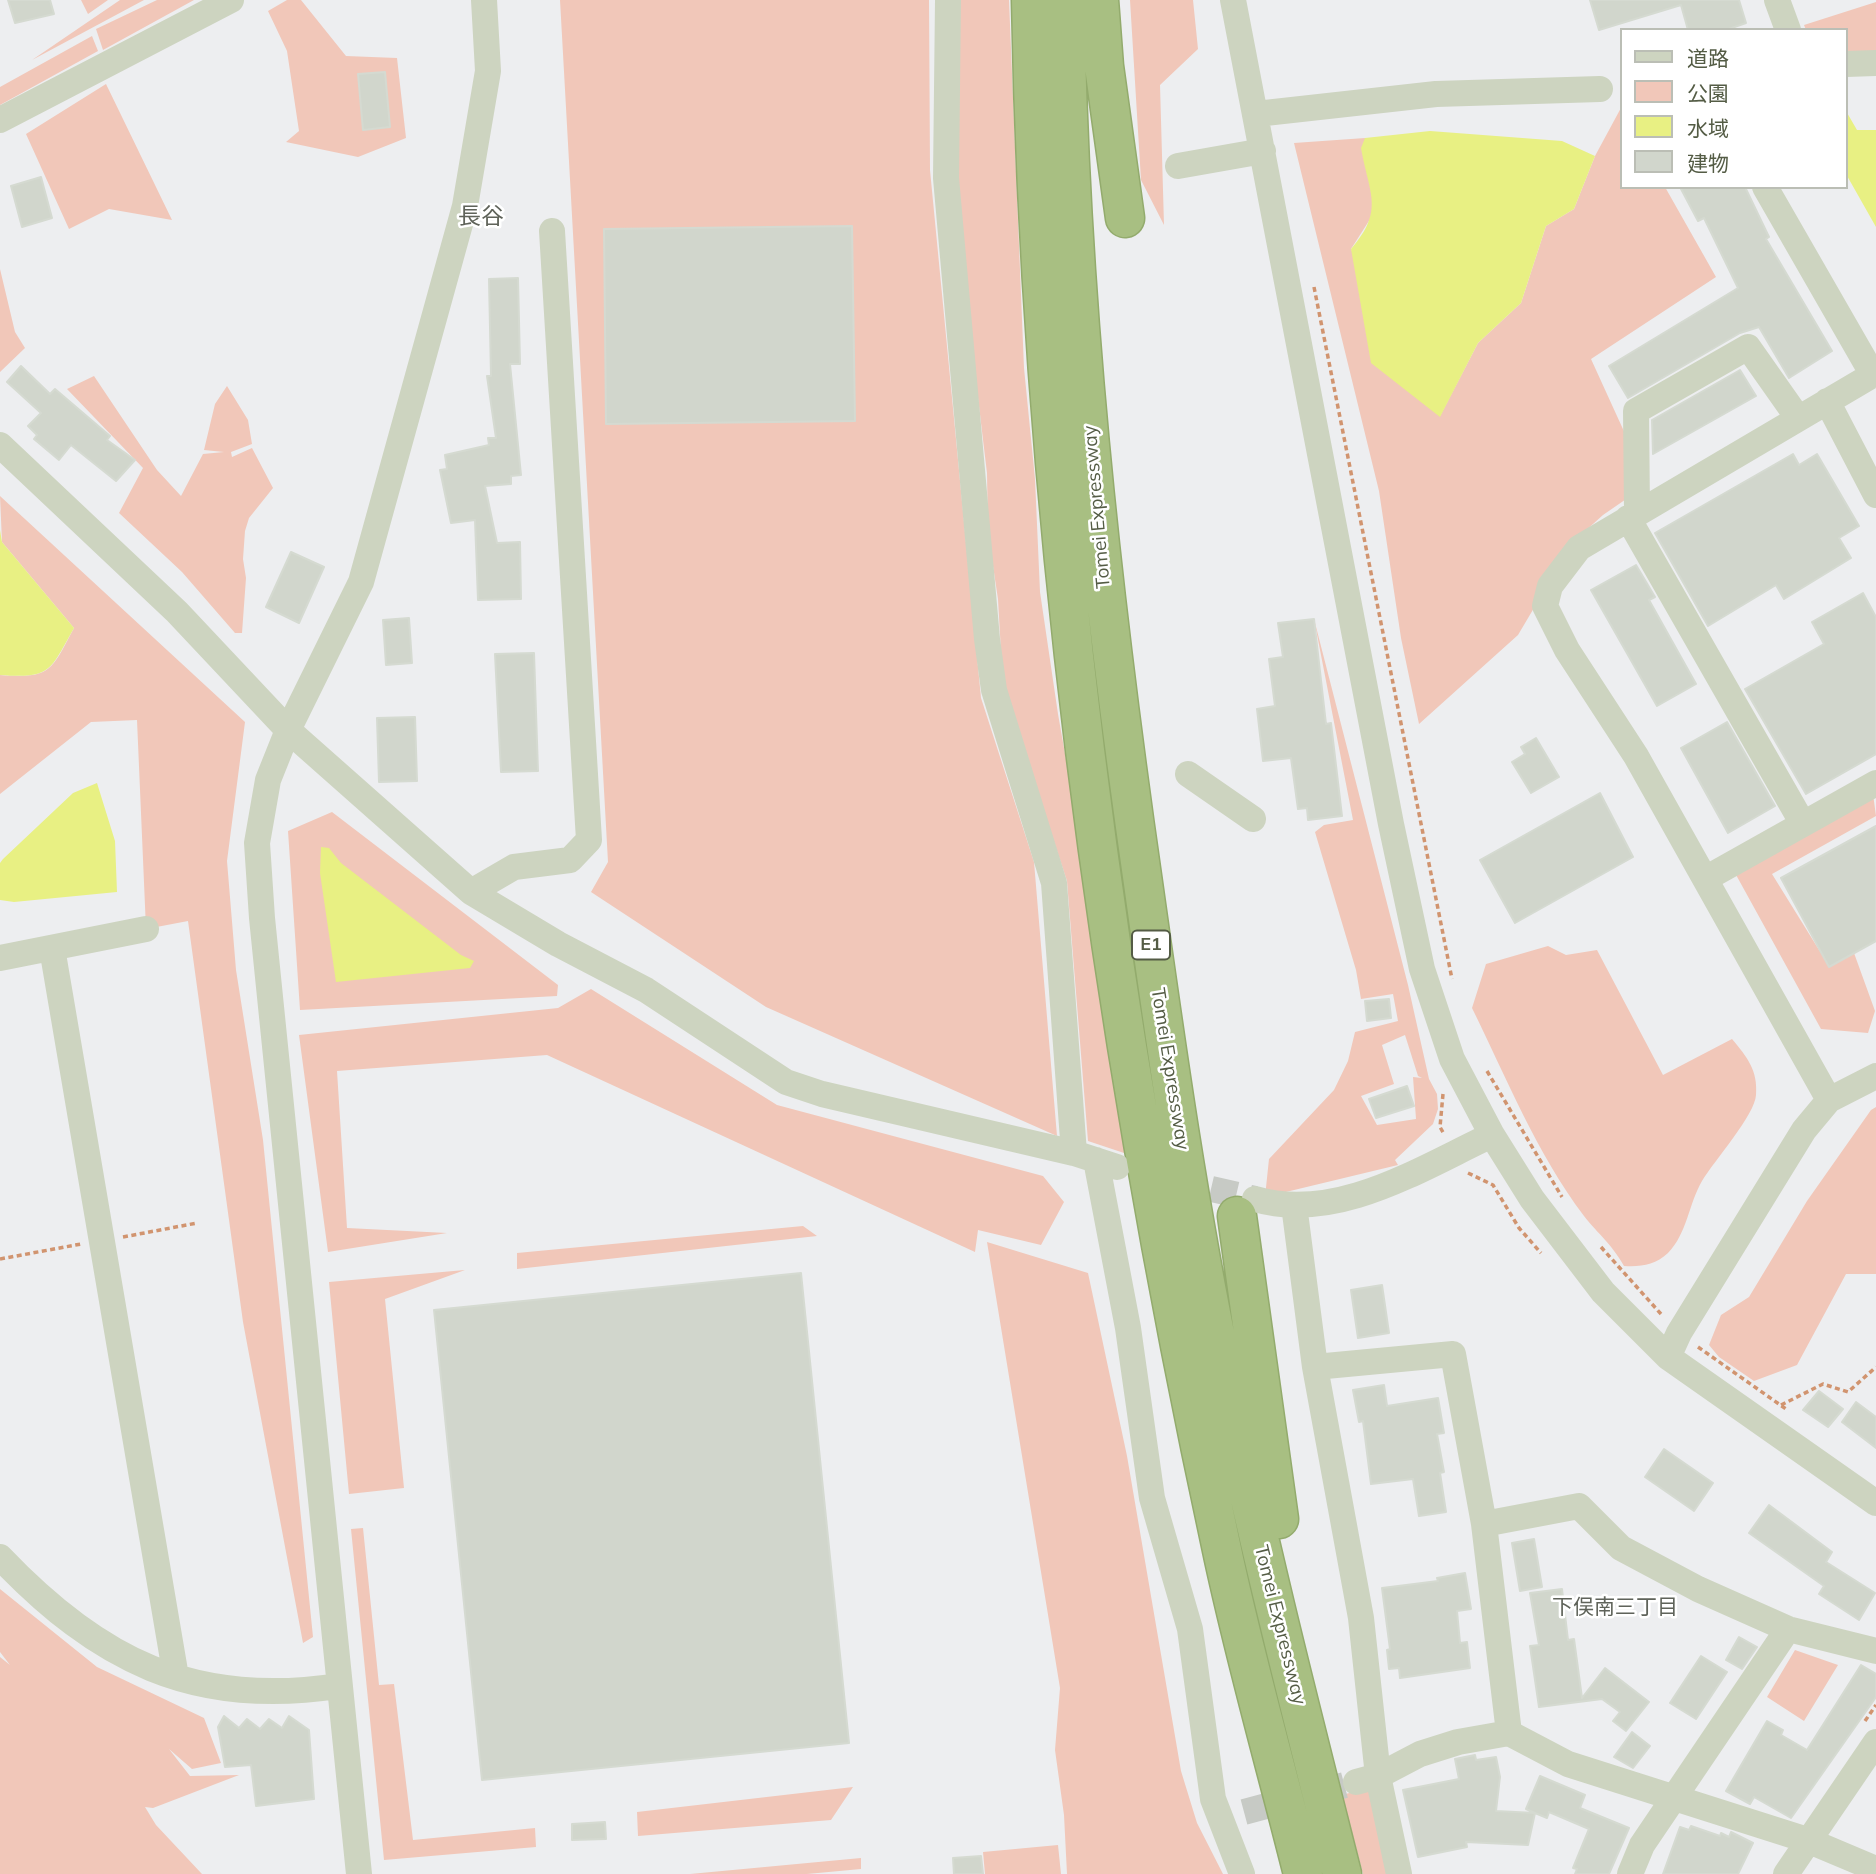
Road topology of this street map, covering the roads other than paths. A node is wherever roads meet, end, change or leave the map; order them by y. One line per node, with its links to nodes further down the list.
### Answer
1 (231, 0): 14 (street)
2 (484, 0): 26 (street)
3 (948, 0): 39 (street)
4 (1031, 0): 46 (highway, Tomei Expressway / E1)
5 (1065, 0): 54 (highway, Tomei Expressway / E1)
6 (1099, 0): 18 (highway)
7 (1233, 0): 13 (street)
8 (1777, 0): 9 (street)
9 (1787, 28)
10 (1876, 63): 11 (street)
11 (1848, 64)
12 (1600, 89): 13 (street)
13 (1256, 114): 15 (street)
14 (0, 120)
15 (1263, 151): 16 (street); 38 (street)
16 (1178, 166)
17 (1766, 189): 20 (street)
18 (1125, 218)
19 (552, 231): 32 (street)
20 (1874, 374): 21 (street)
21 (1827, 401): 22 (street); 24 (street)
22 (1798, 418): 25 (street); 25 (street)
23 (0, 445): 26 (street)
24 (1876, 495)
25 (1632, 515): 30 (street); 31 (street)
26 (288, 730): 32 (street); 51 (street)
27 (1188, 774): 29 (street)
28 (1876, 783): 30 (street)
29 (1253, 818)
30 (1803, 824): 31 (street)
31 (1705, 879): 37 (street)
32 (471, 892): 39 (street)
33 (146, 929): 34 (street)
34 (52, 948): 35 (street); 50 (street)
35 (0, 958)
36 (1876, 1076): 37 (street)
37 (1829, 1100): 42 (street)
38 (1492, 1135): 40 (street); 42 (street)
39 (1096, 1160): 60 (street)
40 (1294, 1205): 41 (street); 43 (street)
41 (1246, 1208): 54 (highway)
42 (1668, 1357): 44 (street)
43 (1315, 1367): 45 (street); 55 (street)
44 (1876, 1503)
45 (1484, 1524): 48 (street); 52 (street)
46 (1222, 1553): 61 (highway); 62 (highway, Tomei Expressway / E1)
47 (0, 1558): 50 (street)
48 (1788, 1629): 49 (street); 56 (street)
49 (1876, 1651)
50 (176, 1677): 51 (street)
51 (338, 1686): 59 (street)
52 (1509, 1733): 55 (street); 56 (street)
53 (1876, 1742): 57 (street)
54 (1316, 1774): 63 (highway, Tomei Expressway / E1)
55 (1367, 1779): 64 (street)
56 (1673, 1799): 57 (street); 65 (street)
57 (1807, 1840): 58 (street); 66 (street)
58 (1876, 1869)
59 (359, 1874)
60 (1242, 1874)
61 (1282, 1874)
62 (1303, 1874)
63 (1342, 1874)
64 (1399, 1874)
65 (1630, 1874)
66 (1786, 1874)

